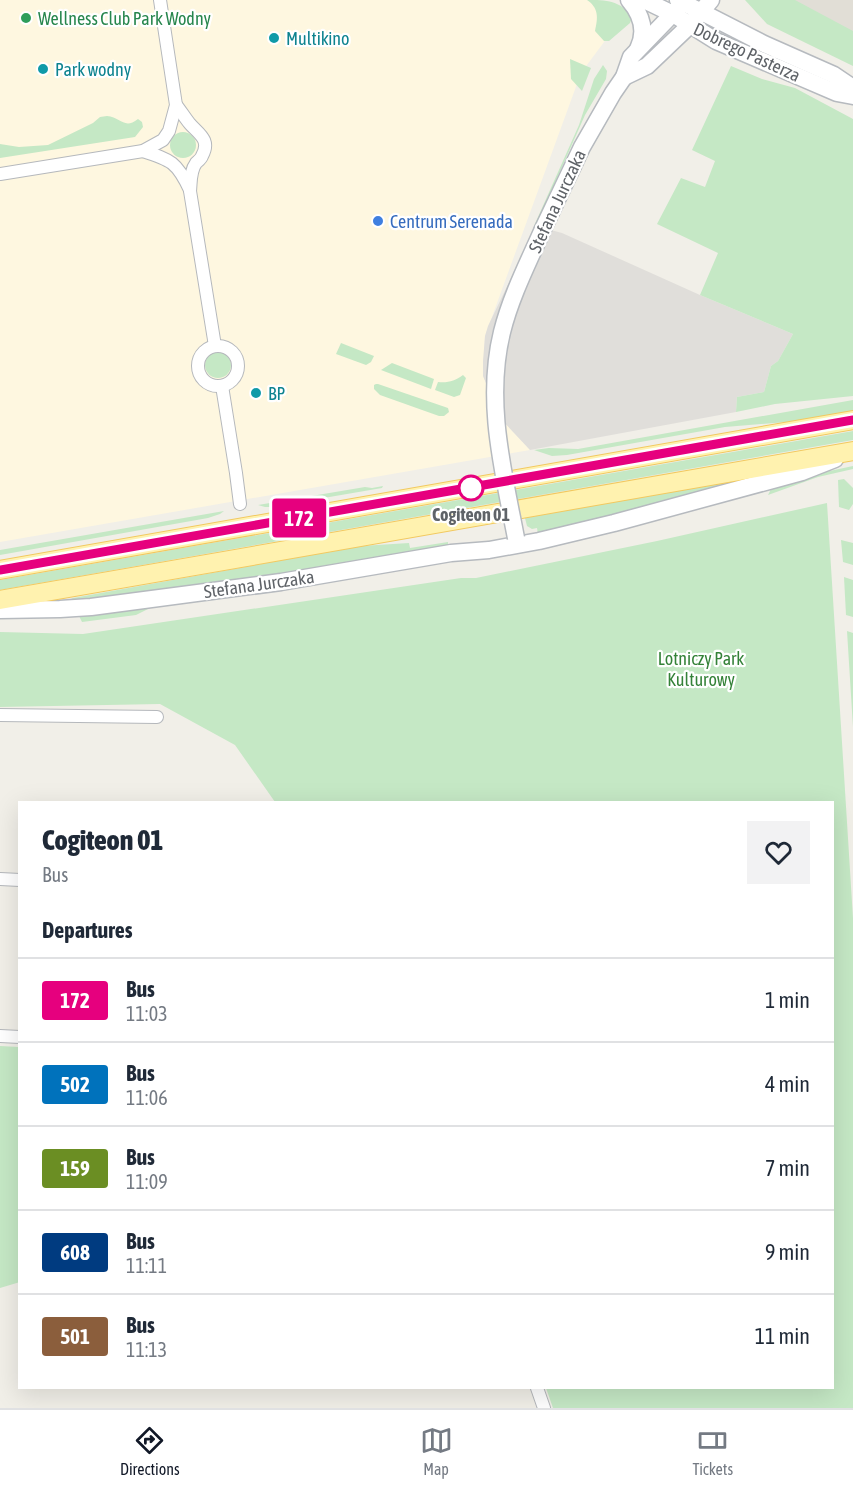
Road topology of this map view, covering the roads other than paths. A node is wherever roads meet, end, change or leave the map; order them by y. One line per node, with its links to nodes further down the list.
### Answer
1 (159, 0): 10 (street)
2 (629, 0): 6 (street, Stefana Jurczaka)
3 (644, 0): 4 (street, Dobrego Pasterza)
4 (681, 4): 5 (street, Dobrego Pasterza); 6 (street, Stefana Jurczaka)
5 (701, 13): 7 (street, Stefana Jurczaka); 8 (street, Dobrego Pasterza); 9 (street, Dobrego Pasterza)
6 (638, 50): 7 (street, Stefana Jurczaka)
7 (624, 77): 23 (street, Stefana Jurczaka, bridge)
8 (853, 88)
9 (853, 96)
10 (176, 105): 11 (street); 12 (street)
11 (192, 127): 12 (street); 15 (street)
12 (166, 135): 13 (street); 14 (street)
13 (143, 151): 14 (street); 16 (street)
14 (171, 162): 15 (street); 17 (street)
15 (195, 164): 17 (street)
16 (0, 174)
17 (190, 191): 18 (street)
18 (215, 346): 19 (street); 19 (street)
19 (222, 386): 22 (street)
20 (853, 420): 24 (main road)
21 (853, 451): 23 (street, Stefana Jurczaka); 25 (main road)
22 (240, 504)
23 (516, 541): 26 (street, Stefana Jurczaka)
24 (0, 570)
25 (0, 600)
26 (0, 610)
27 (0, 715): 28 (street)
28 (157, 717)
29 (0, 879): 30 (street)
30 (18, 880)
31 (0, 1036): 32 (street)
32 (18, 1036)
33 (537, 1389): 34 (street)
34 (544, 1408)

